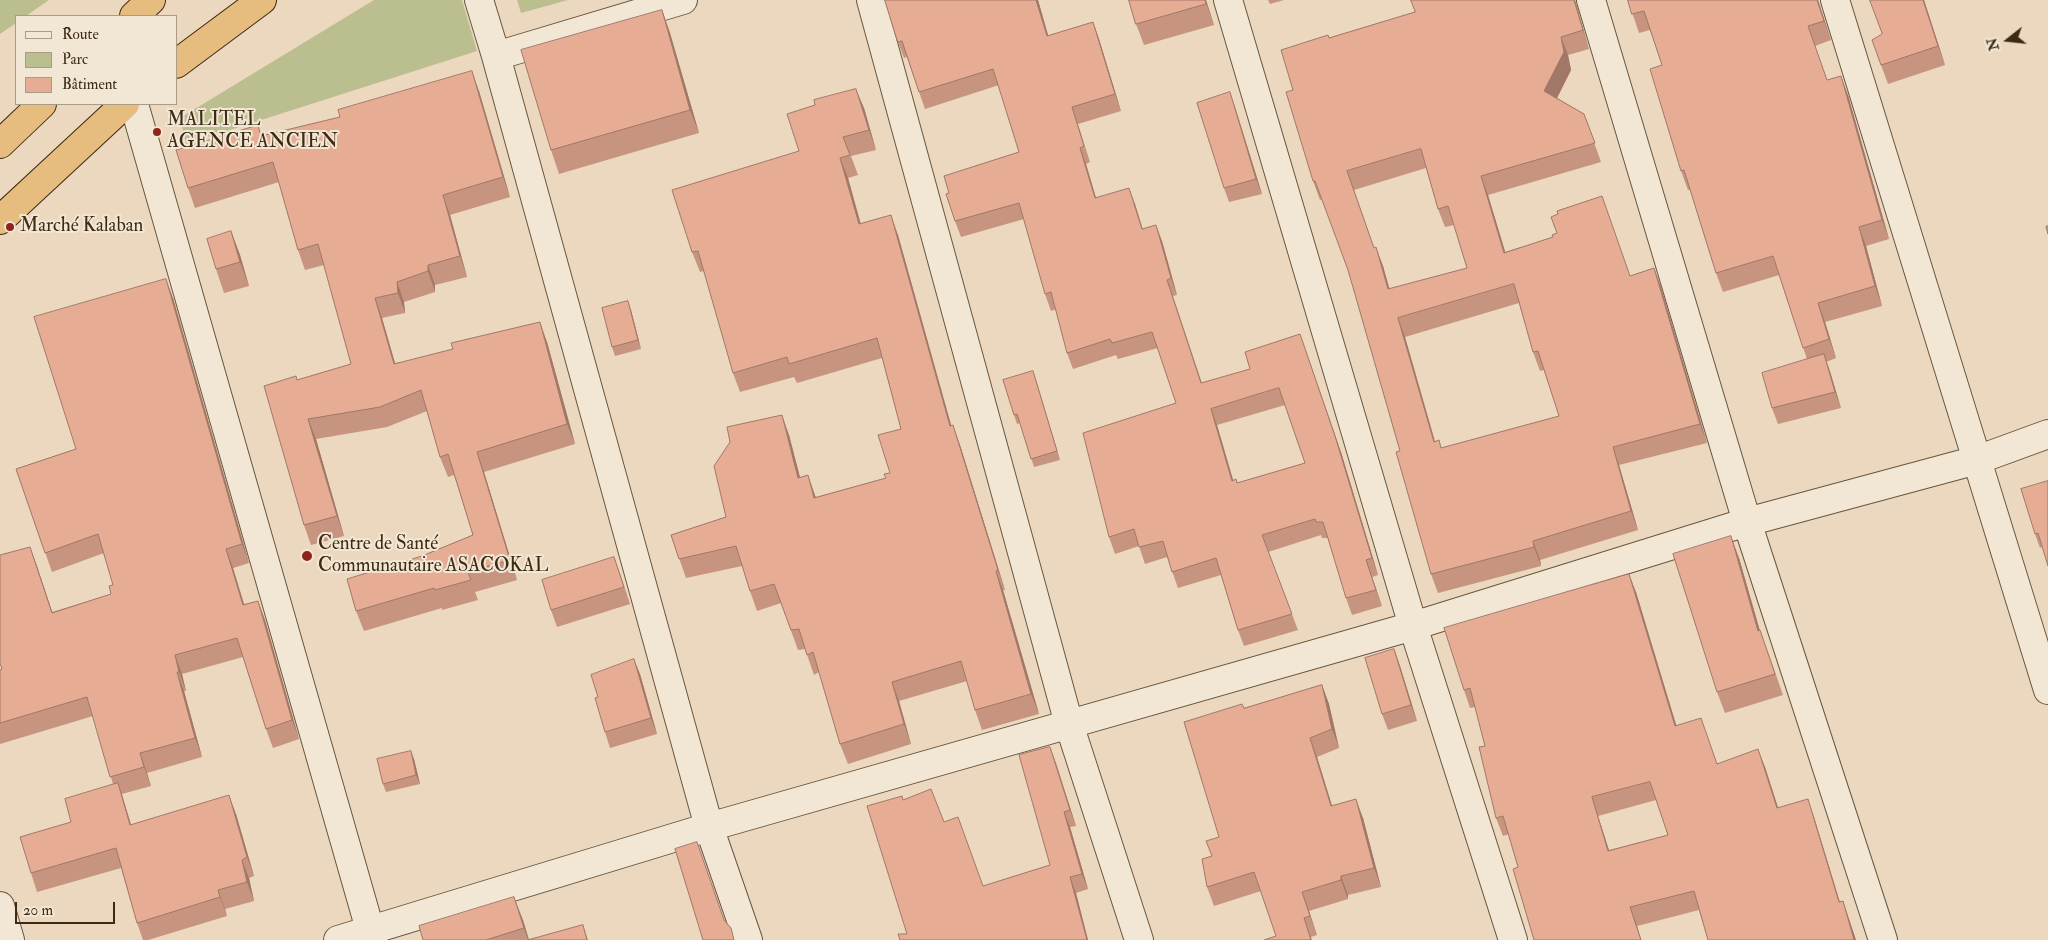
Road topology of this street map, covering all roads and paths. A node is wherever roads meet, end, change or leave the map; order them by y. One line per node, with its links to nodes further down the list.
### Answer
1 (262, 0): 9 (highway)
2 (480, 0): 8 (street)
3 (683, 0): 8 (street)
4 (871, 0): 20 (street)
5 (1228, 0): 18 (street)
6 (1591, 0): 17 (street)
7 (1835, 0): 16 (street)
8 (496, 56): 21 (street)
9 (178, 63)
10 (41, 105): 13 (highway)
11 (124, 105): 14 (highway)
12 (134, 105): 23 (street)
13 (0, 144)
14 (0, 220)
15 (2048, 434): 16 (street)
16 (1976, 460): 17 (street); 19 (street)
17 (1747, 522): 18 (street); 29 (street)
18 (1413, 626): 20 (street); 28 (street)
19 (2048, 690)
20 (1069, 724): 21 (street); 27 (street)
21 (709, 827): 23 (street); 26 (street)
22 (0, 906): 24 (street)
23 (372, 935): 25 (street)
24 (10, 940)
25 (338, 940)
26 (748, 940)
27 (1139, 940)
28 (1513, 940)
29 (1883, 940)

